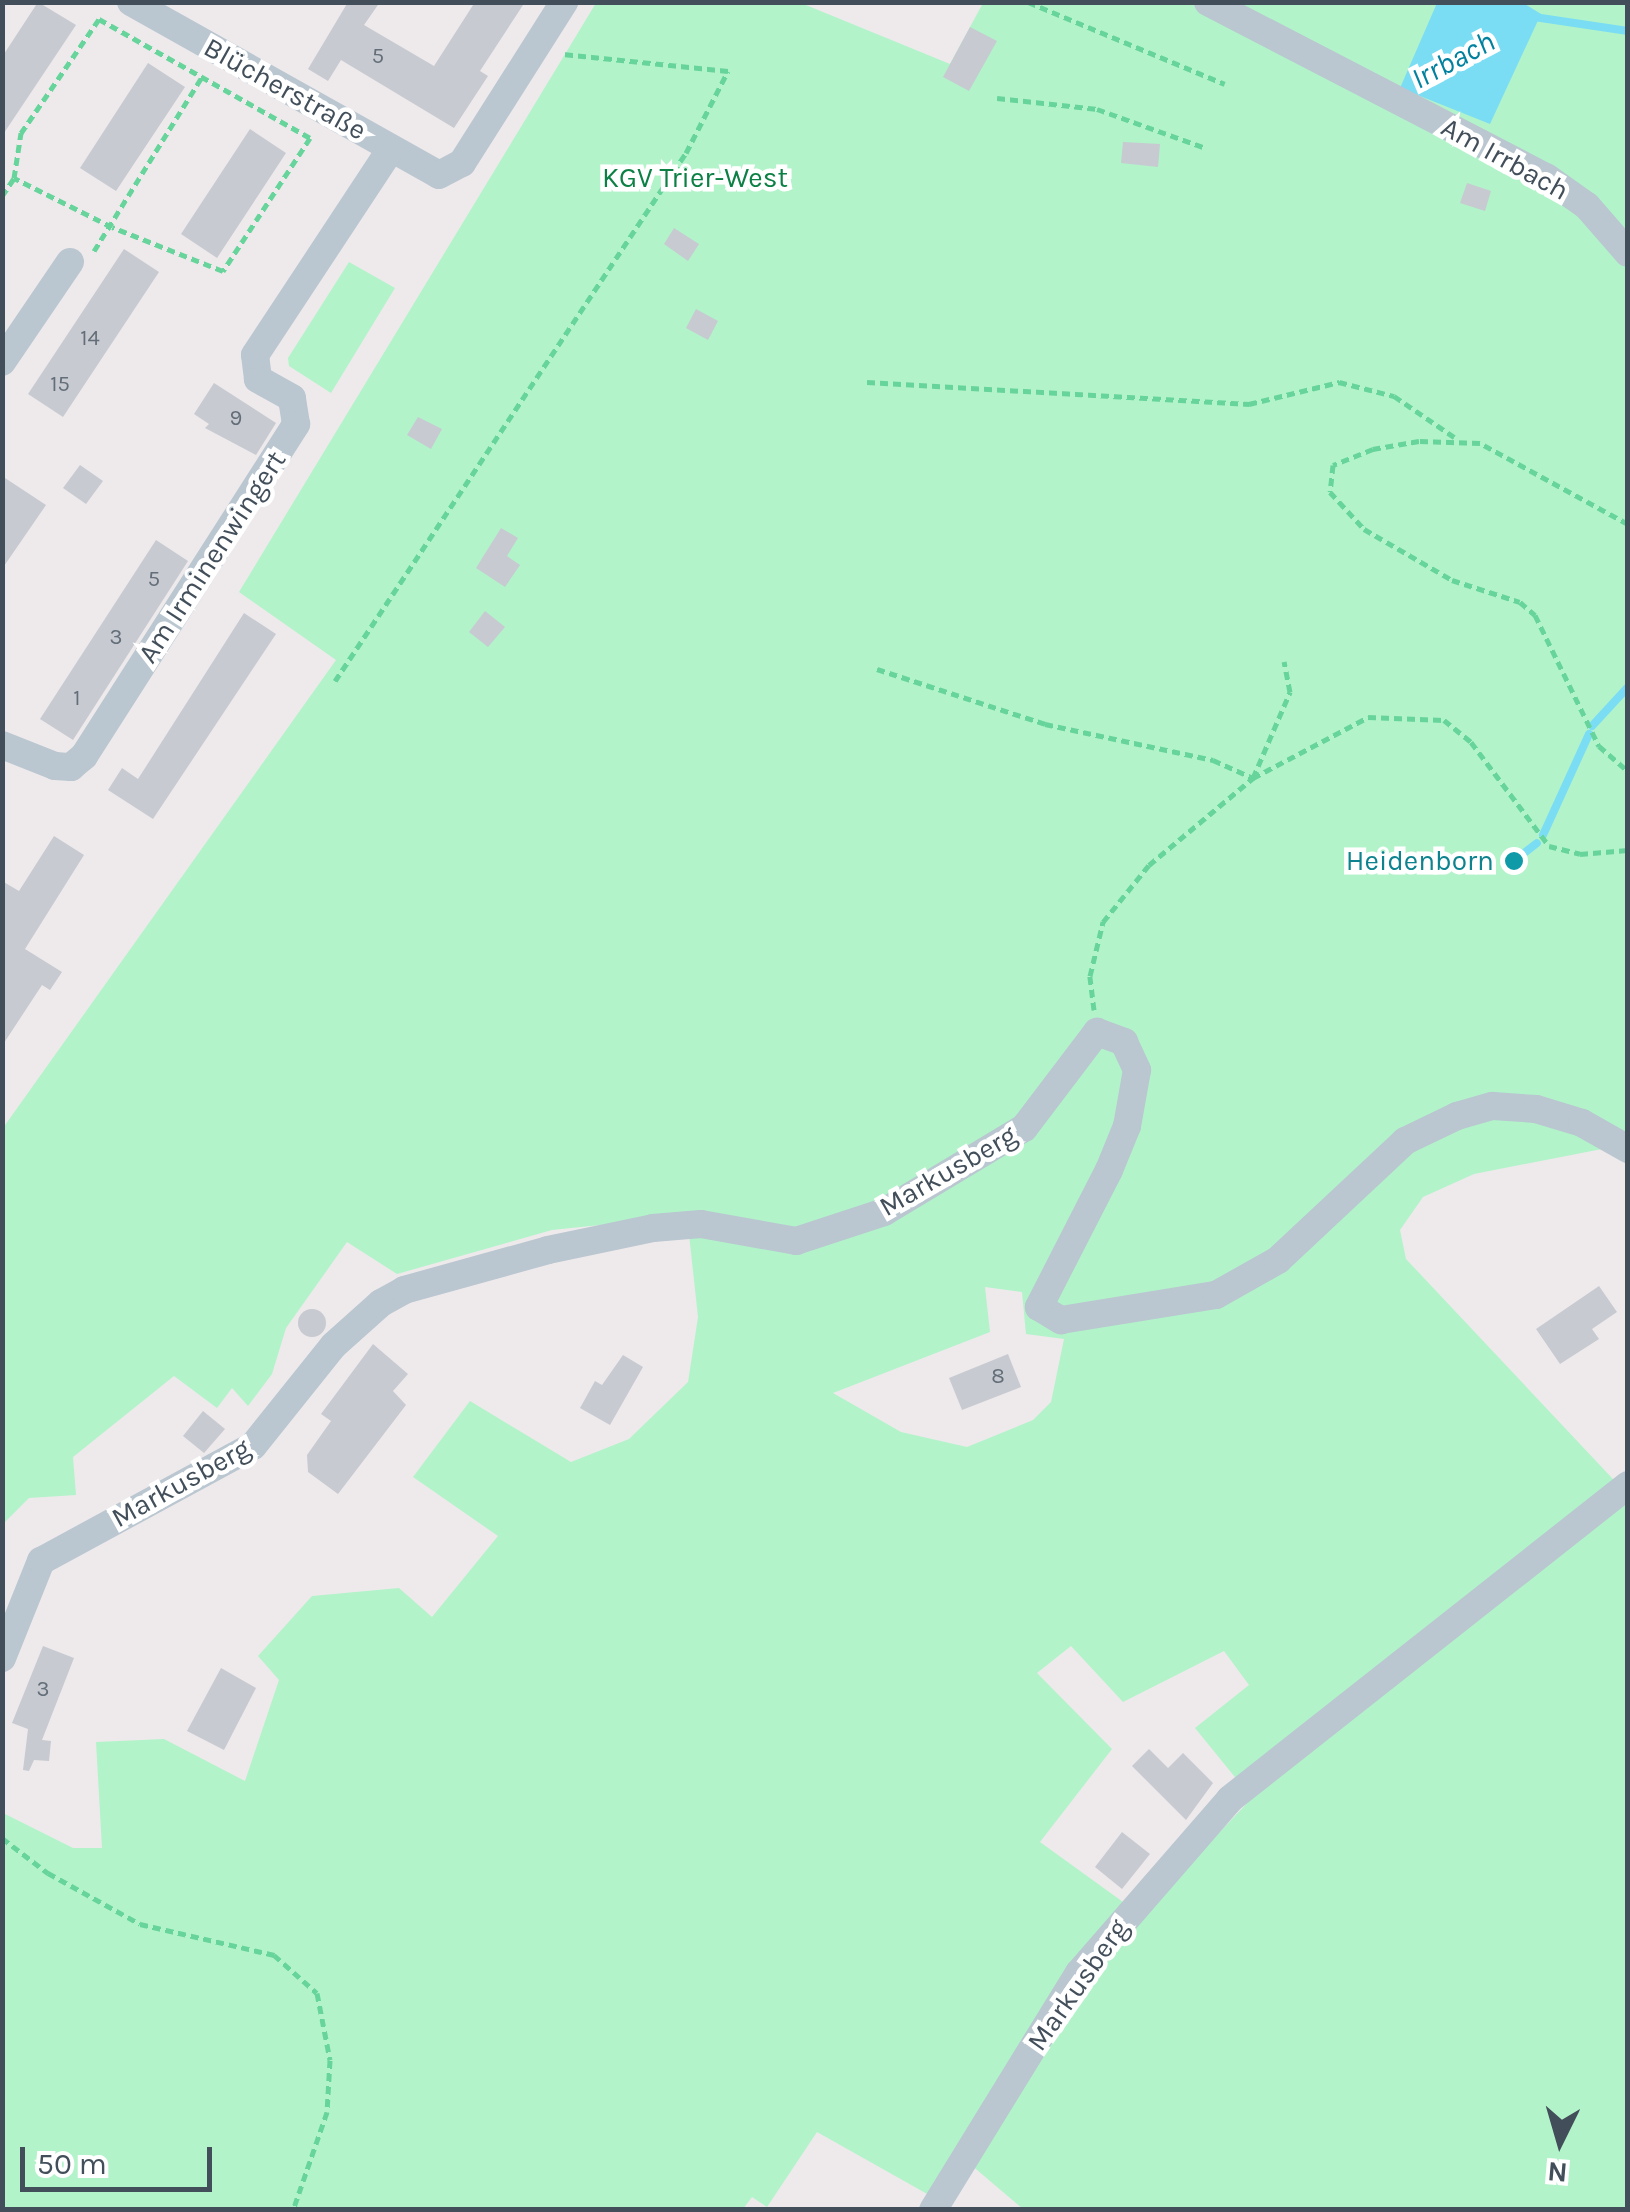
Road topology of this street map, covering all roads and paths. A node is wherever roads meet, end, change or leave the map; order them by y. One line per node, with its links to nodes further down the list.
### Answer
1 (131, 2): 10 (street, Blücherstraße)
2 (564, 2): 10 (street, Blücherstraße)
3 (1028, 2): 7 (path)
4 (1208, 2): 14 (street, Am Irrbach)
5 (568, 57): 22 (path)
6 (202, 77): 11 (path); 13 (path); 13 (path)
7 (1224, 84)
8 (996, 98): 9 (path)
9 (1204, 147)
10 (391, 149): 23 (street, Am Irminenwingert)
11 (14, 178): 12 (path); 13 (path)
12 (2, 196)
13 (112, 227): 15 (path)
14 (1628, 252)
15 (70, 262): 16 (street)
16 (2, 362)
17 (867, 382): 18 (path)
18 (1456, 439): 19 (path); 24 (path)
19 (1628, 524)
20 (1284, 662): 25 (path)
21 (877, 669): 25 (path)
22 (335, 681)
23 (2, 746)
24 (1628, 771)
25 (1252, 778): 26 (path); 27 (path)
26 (1628, 850)
27 (1097, 1032): 28 (street); 30 (street, Markusberg)
28 (1628, 1149)
29 (1628, 1485): 33 (street, Markusberg)
30 (2, 1658)
31 (2, 1838): 32 (path)
32 (292, 2210)
33 (933, 2210)

